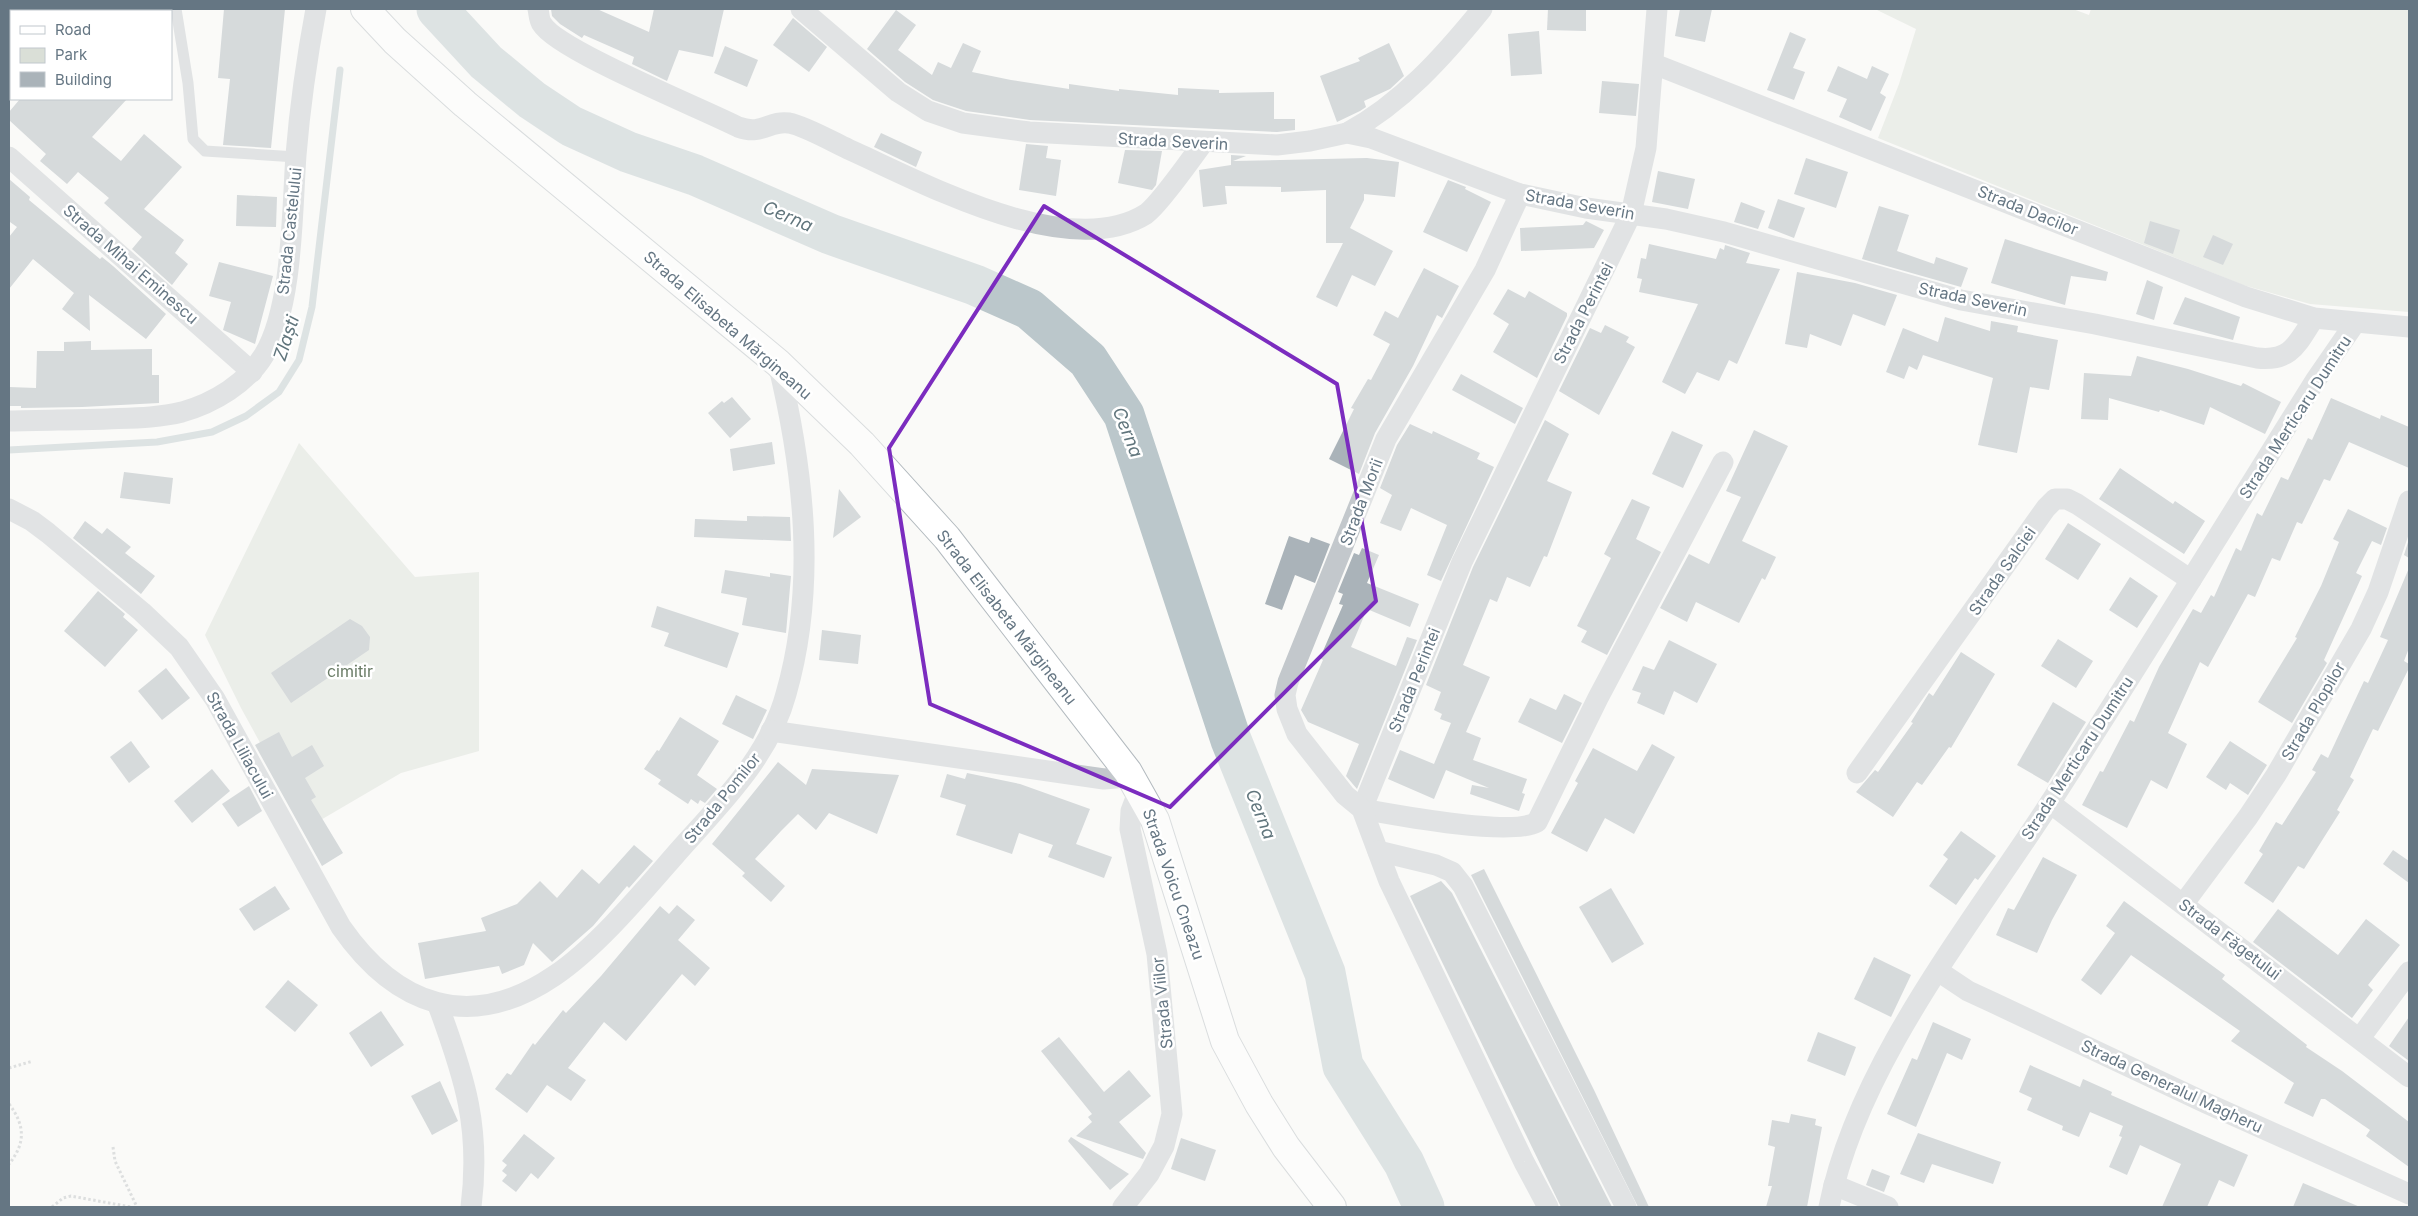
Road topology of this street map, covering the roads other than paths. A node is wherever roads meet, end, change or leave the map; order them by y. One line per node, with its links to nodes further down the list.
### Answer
1 (176, 9): 12 (lane)
2 (316, 9): 12 (street, Strada Castelului)
3 (365, 9): 18 (main road, Strada Elisabeta Mărgineanu)
4 (538, 9): 10 (street)
5 (801, 9): 10 (street, Strada Severin)
6 (1482, 9): 9 (street)
7 (1658, 9): 8 (street, Strada Perintei)
8 (1654, 64): 14 (street, Strada Perintei); 15 (street, Strada Dacilor)
9 (1347, 133): 10 (street, Strada Severin); 13 (street, Strada Severin)
10 (1203, 143)
11 (9, 157): 19 (street, Strada Mihai Eminescu)
12 (296, 157): 19 (street, Strada Castelului)
13 (1520, 194): 14 (street, Strada Severin); 29 (street, Strada Morii)
14 (1631, 214): 15 (street, Strada Severin); 29 (street, Strada Perintei)
15 (2314, 318): 16 (street, Strada Dacilor)
16 (2355, 323): 17 (street, Strada Dacilor); 24 (street, Strada Merticaru Dumitru)
17 (2409, 327)
18 (778, 363): 25 (street, Strada Pomilor); 27 (main road, Strada Elisabeta Mărgineanu)
19 (252, 372): 20 (street, Strada Castelului)
20 (9, 422)
21 (1723, 462): 29 (street)
22 (2409, 501): 31 (street, Strada Plopilor)
23 (9, 509): 34 (street, Strada Liliacului)
24 (2191, 580): 26 (street, Strada Salciei); 28 (street, Strada Merticaru Dumitru)
25 (771, 731): 27 (street); 34 (street, Strada Pomilor)
26 (1857, 773)
27 (1134, 781): 40 (street, Strada Viilor); 41 (main road, Strada Voicu Cneazu)
28 (2050, 802): 31 (street, Strada Făgetului); 32 (street, Strada Merticaru Dumitru)
29 (1362, 809): 30 (street)
30 (1378, 851): 42 (street); 43 (street)
31 (2184, 903): 35 (street, Strada Făgetului)
32 (1938, 972): 37 (street, Strada Merticaru Dumitru); 38 (street, Strada Generalul Magheru)
33 (2409, 972): 35 (street)
34 (438, 1005): 39 (street)
35 (2360, 1038): 36 (street, Strada Făgetului)
36 (2409, 1077)
37 (1834, 1184): 44 (street, Strada Merticaru Dumitru); 45 (street)
38 (2409, 1194)
39 (471, 1207)
40 (1123, 1207)
41 (1332, 1207)
42 (1548, 1207)
43 (1626, 1207)
44 (1829, 1207)
45 (1888, 1207)

